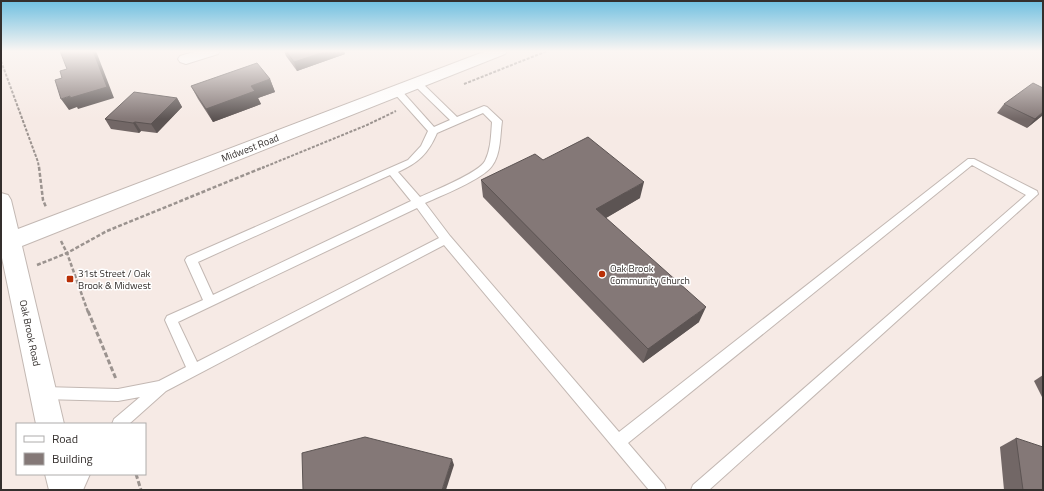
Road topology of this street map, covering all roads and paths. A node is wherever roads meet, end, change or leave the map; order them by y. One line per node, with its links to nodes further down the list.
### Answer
1 (6, 74): 11 (path)
2 (440, 74): 4 (main road, Midwest Road)
3 (488, 74): 5 (path)
4 (417, 83): 5 (lane); 6 (main road, Midwest Road)
5 (431, 96): 7 (lane)
6 (403, 98): 8 (lane); 14 (main road, Midwest Road); 19 (path)
7 (456, 121): 8 (lane); 12 (lane)
8 (433, 131): 9 (lane)
9 (392, 171): 12 (lane); 15 (lane)
10 (1, 200): 14 (main road, Oak Brook Road)
11 (43, 200)
12 (418, 202): 13 (lane); 15 (lane)
13 (446, 239): 16 (lane); 22 (lane)
14 (6, 244): 18 (main road, Oak Brook Road)
15 (210, 302): 16 (lane)
16 (194, 370): 17 (lane)
17 (161, 387): 19 (lane); 21 (lane)
18 (43, 393): 19 (lane); 20 (main road, Oak Brook Road)
19 (118, 395)
20 (50, 423)
21 (120, 423)
22 (618, 442): 29 (lane); 30 (lane)
23 (60, 475): 26 (main road)
24 (82, 475): 27 (lane)
25 (136, 475): 28 (path)
26 (64, 490)
27 (75, 490)
28 (141, 490)
29 (659, 490)
30 (698, 490)

